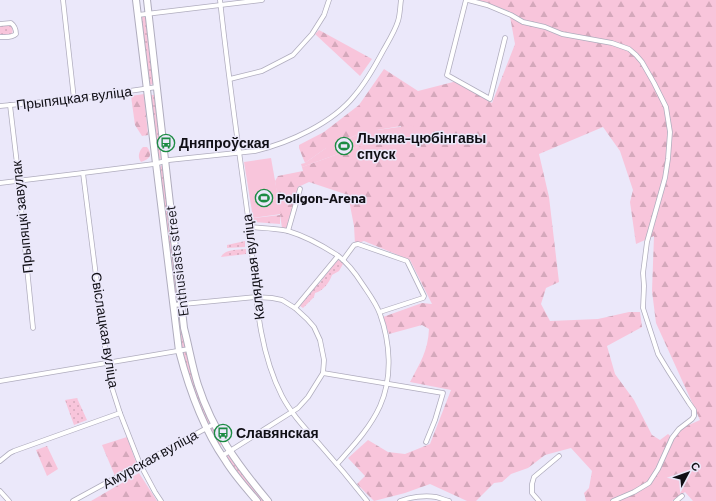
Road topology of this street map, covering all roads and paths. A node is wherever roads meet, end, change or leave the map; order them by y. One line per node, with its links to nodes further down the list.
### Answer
1 (63, 0): 17 (street)
2 (136, 0): 10 (street, Enthusiasts street)
3 (147, 0): 9 (street, Enthusiasts street)
4 (262, 0): 8 (street)
5 (329, 0): 14 (street)
6 (400, 0): 20 (street)
7 (467, 0): 13 (street); 65 (street)
8 (221, 2): 9 (street); 14 (street, Калядная вуліца)
9 (148, 14): 10 (street); 15 (street, Enthusiasts street)
10 (138, 15): 16 (street, Enthusiasts street)
11 (0, 24): 12 (street)
12 (0, 37)
13 (505, 38)
14 (230, 79): 20 (street, Калядная вуліца)
15 (157, 87): 16 (street, Прыпяцкая вуліца); 21 (street, Enthusiasts street)
16 (148, 88): 17 (street, Прыпяцкая вуліца); 22 (street, Enthusiasts street)
17 (74, 98): 18 (street, Прыпяцкая вуліца)
18 (10, 105): 19 (street, Прыпяцкая вуліца); 24 (street, Прыпяцкі завулак)
19 (0, 106)
20 (239, 152): 21 (street); 27 (street, Калядная вуліца)
21 (165, 161): 22 (street); 32 (street, Enthusiasts street)
22 (157, 164): 23 (street); 33 (street, Enthusiasts street)
23 (83, 173): 24 (street); 39 (street, Свіслацкая вуліца)
24 (19, 181): 25 (street); 36 (street, Прыпяцкі завулак)
25 (0, 183)
26 (300, 189): 28 (street)
27 (249, 227): 28 (street); 31 (street, Калядная вуліца)
28 (288, 231): 29 (street)
29 (338, 256): 30 (street); 34 (street)
30 (343, 260): 35 (street); 35 (street)
31 (256, 297): 32 (street); 34 (street); 43 (street, Калядная вуліца)
32 (182, 304): 33 (street); 37 (street, Enthusiasts street)
33 (173, 305): 38 (street, Enthusiasts street)
34 (295, 308): 40 (street)
35 (380, 312): 42 (street)
36 (33, 328)
37 (189, 349): 38 (street); 45 (street, Enthusiasts street)
38 (179, 351): 39 (street); 46 (street, Enthusiasts street)
39 (107, 363): 41 (street); 44 (street, Свіслацкая вуліца)
40 (323, 373): 42 (street); 43 (street)
41 (0, 381)
42 (387, 384): 47 (street); 53 (street)
43 (291, 412): 48 (street); 53 (street, Калядная вуліца)
44 (120, 413): 51 (street); 52 (street, Свіслацкая вуліца)
45 (214, 424): 46 (street, Амурская вуліца); 48 (street, Enthusiasts street)
46 (206, 428): 49 (street, Enthusiasts street); 52 (street, Амурская вуліца)
47 (426, 442)
48 (229, 451): 49 (street); 60 (street, Enthusiasts street)
49 (222, 456): 59 (street, Enthusiasts street)
50 (559, 456): 64 (street)
51 (0, 461)
52 (140, 464): 57 (street, Амурская вуліца); 58 (street, Свіслацкая вуліца)
53 (337, 464): 61 (street, Калядная вуліца)
54 (0, 491): 56 (street)
55 (682, 496): 66 (street)
56 (9, 501)
57 (73, 501)
58 (161, 501)
59 (257, 501)
60 (268, 501)
61 (367, 501)
62 (400, 501): 63 (street)
63 (449, 501)
64 (539, 501)
65 (613, 501)
66 (676, 501)

